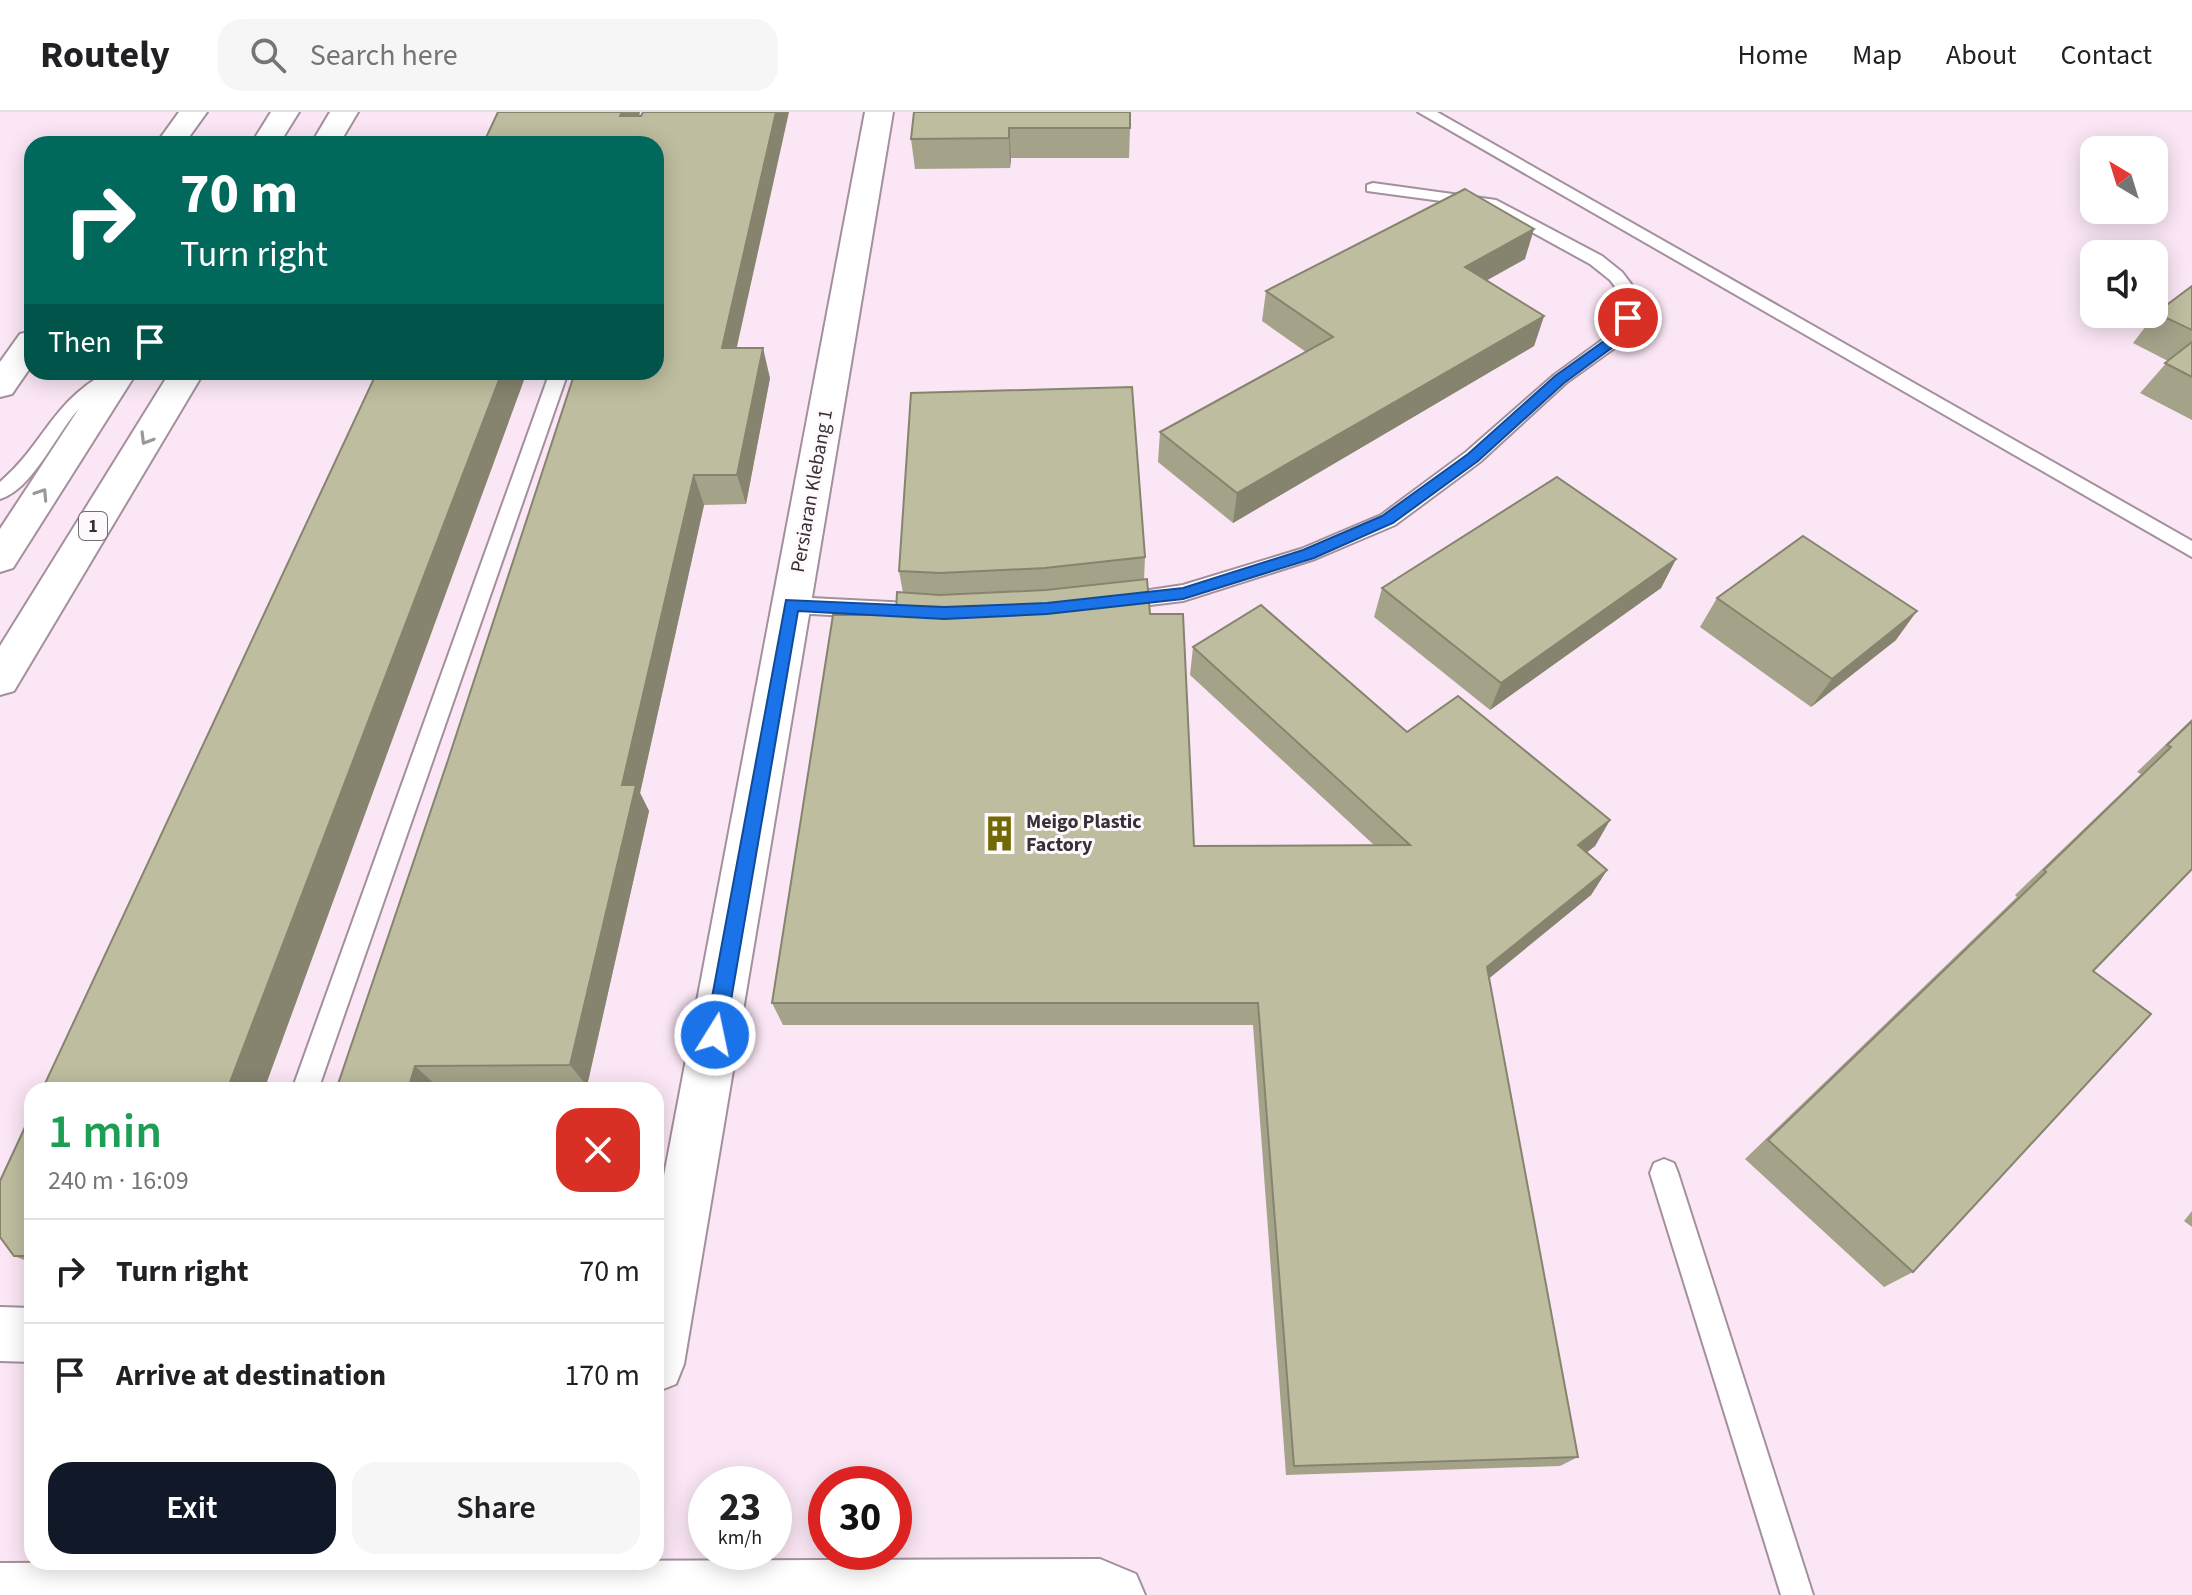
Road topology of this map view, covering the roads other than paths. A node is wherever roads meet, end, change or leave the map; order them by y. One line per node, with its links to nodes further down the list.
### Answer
1 (193, 112): 6 (main road)
2 (285, 112): 7 (main road)
3 (344, 112): 8 (main road)
4 (879, 112): 20 (main road, Persiaran Klebang 1)
5 (1426, 112): 17 (lane)
6 (176, 136)
7 (270, 136)
8 (330, 136)
9 (1373, 188): 19 (lane)
10 (24, 352): 15 (main road)
11 (106, 380): 16 (lane)
12 (114, 380): 18 (main road, one-way to 12)
13 (182, 380): 22 (main road, 1, one-way to 22)
14 (556, 380): 23 (lane)
15 (0, 386)
16 (0, 492)
17 (2192, 550)
18 (0, 559)
19 (1092, 603)
20 (791, 605): 21 (lane); 25 (main road, Persiaran Klebang 1)
21 (944, 613)
22 (0, 680)
23 (308, 1082)
24 (1664, 1173): 33 (lane)
25 (664, 1310)
26 (0, 1334): 27 (main road)
27 (24, 1335)
28 (617, 1583): 31 (main road); 32 (main road)
29 (0, 1593): 30 (main road)
30 (466, 1593): 31 (main road)
31 (547, 1593)
32 (1115, 1595)
33 (1797, 1595)

